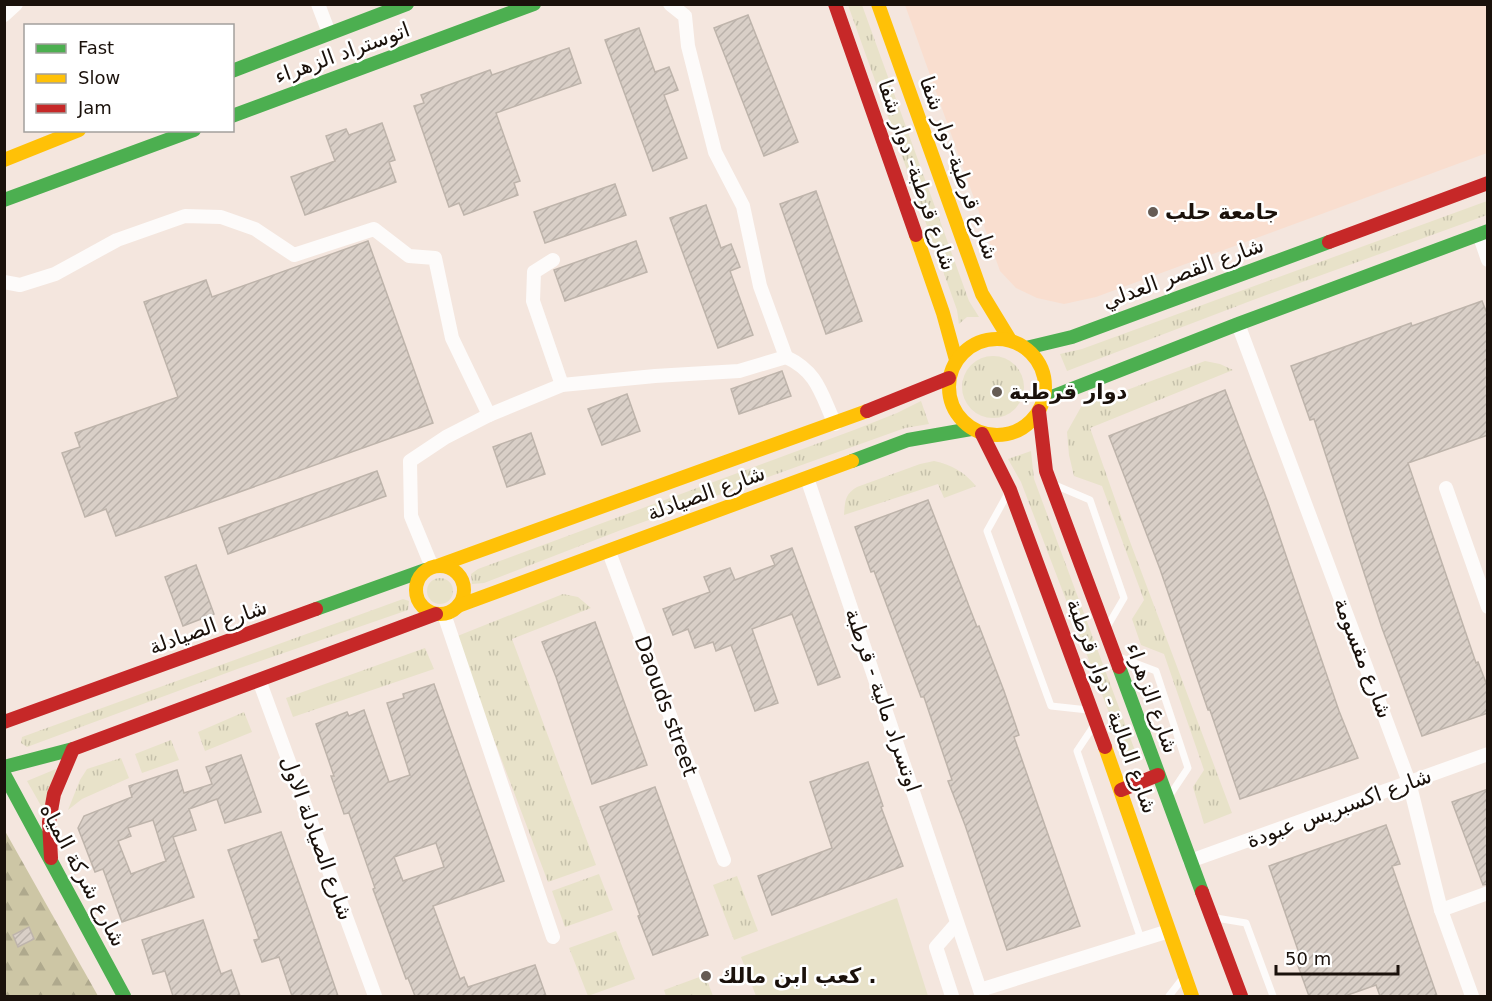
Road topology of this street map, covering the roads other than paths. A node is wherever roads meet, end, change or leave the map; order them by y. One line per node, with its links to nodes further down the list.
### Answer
1 (16, 4): 9 (street)
2 (318, 4): 10 (street, اتوستراد الزهراء)
3 (407, 4): 8 (street, اتوستراد الزهراء)
4 (534, 4): 12 (street, اتوستراد الزهراء)
5 (670, 4): 25 (street)
6 (835, 4): 26 (street, شارع قرطبة- دوار شفا)
7 (878, 4): 23 (street, شارع قرطبة-دوار شفا)
8 (387, 8): 10 (street, اتوستراد الزهراء)
9 (4, 15)
10 (329, 33): 11 (street, اتوستراد الزهراء)
11 (234, 70)
12 (234, 115)
13 (74, 132): 15 (street)
14 (189, 132): 17 (street)
15 (4, 160)
16 (1488, 183): 24 (street, شارع القصر العدلي)
17 (4, 200)
18 (1483, 233): 20 (street); 22 (street)
19 (553, 260): 28 (street)
20 (1488, 260)
21 (4, 282): 30 (street)
22 (1238, 324): 29 (street); 52 (street, شارع مقسومة)
23 (1010, 340): 24 (street); 26 (street)
24 (1026, 348): 29 (street)
25 (786, 357): 28 (street); 31 (street)
26 (956, 360): 27 (street)
27 (949, 378): 31 (street, شارع الصيادلة); 32 (street)
28 (562, 385): 30 (street)
29 (1042, 405): 32 (street); 34 (street, شارع الزهراء)
30 (489, 415): 38 (street)
31 (835, 424): 38 (street, شارع الصيادلة)
32 (977, 432): 33 (street, شارع الصيادلة); 36 (street, شارع المالية - دوار قرطبة)
33 (807, 478): 37 (street, شارع الصيادلة); 61 (street, اوتسراد مالية - قرطبة)
34 (1050, 483): 42 (street, شارع الزهراء); 42 (lane)
35 (1446, 488): 40 (street)
36 (1010, 490): 45 (street, شارع المالية - دوار قرطبة); 45 (lane)
37 (609, 552): 39 (street, شارع الصيادلة); 56 (street, Daouds street)
38 (432, 567): 39 (street); 41 (street); 46 (street, شارع الصيادلة)
39 (458, 606): 41 (street)
40 (1488, 607)
41 (440, 614): 44 (street); 63 (street)
42 (1105, 631): 43 (street, شارع الزهراء)
43 (1113, 655): 51 (street, شارع الزهراء); 54 (lane)
44 (259, 680): 47 (street); 68 (street, شارع الصيادلة الاول)
45 (1094, 716): 53 (street, شارع المالية - دوار قرطبة); 64 (lane)
46 (4, 722)
47 (73, 749): 49 (street); 55 (street)
48 (1488, 754): 52 (street, شارع اكسبريس عبودة)
49 (4, 767)
50 (4, 774): 55 (street, شارع شركة المياه)
51 (1158, 775): 53 (street); 54 (street, شارع الزهراء)
52 (1409, 782): 57 (street, شارع اكسبريس عبودة); 59 (street, شارع مقسومة)
53 (1121, 790): 62 (street, شارع المالية - دوار قرطبة)
54 (1167, 800): 57 (street, شارع الزهراء)
55 (51, 858): 67 (street, شارع شركة المياه)
56 (724, 860)
57 (1190, 861): 60 (street, شارع الزهراء)
58 (1488, 893): 59 (street)
59 (1441, 910): 74 (street, شارع مقسومة)
60 (1211, 917): 72 (street, شارع الزهراء); 73 (lane)
61 (957, 923): 66 (street, اوتسراد مالية - قرطبة); 69 (street)
62 (1169, 931): 64 (street); 65 (street, شارع المالية - دوار قرطبة)
63 (553, 937)
64 (1141, 939): 66 (street)
65 (1185, 976): 70 (lane); 71 (street, شارع المالية - دوار قرطبة)
66 (981, 993)
67 (124, 996)
68 (375, 996)
69 (952, 996)
70 (1170, 996)
71 (1192, 996)
72 (1241, 996)
73 (1273, 996)
74 (1472, 996)

